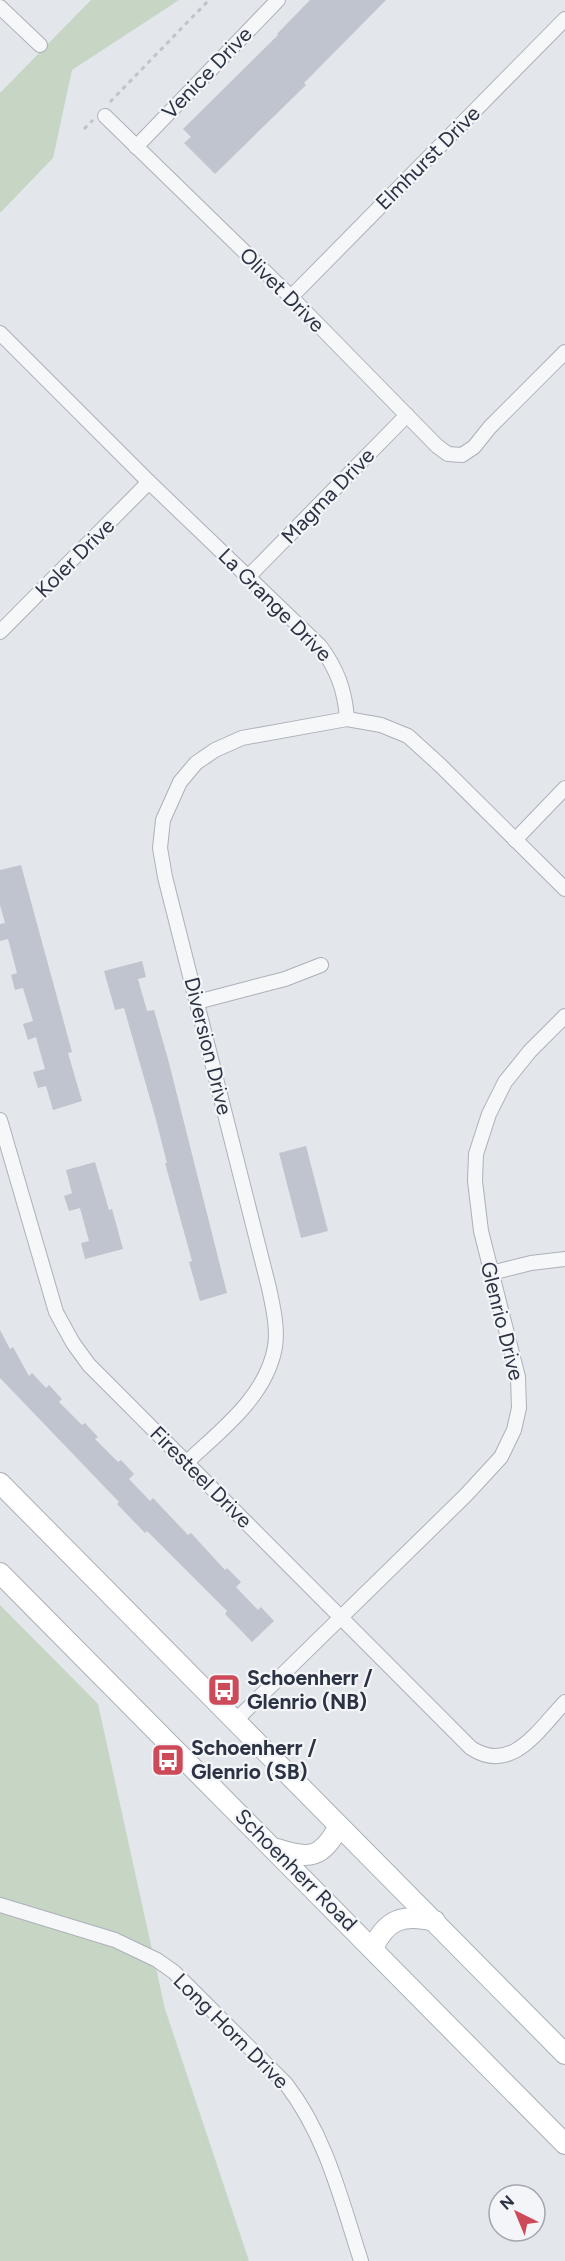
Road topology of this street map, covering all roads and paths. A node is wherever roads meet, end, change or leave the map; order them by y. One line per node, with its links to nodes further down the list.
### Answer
1 (209, 0): 6 (path)
2 (278, 0): 8 (street, Venice Drive)
3 (0, 7): 5 (street)
4 (565, 18): 9 (street, Elmhurst Drive)
5 (40, 45)
6 (105, 110): 7 (path); 8 (street, Olivet Drive)
7 (84, 129)
8 (136, 147): 9 (street, Olivet Drive)
9 (291, 297): 12 (street, Olivet Drive)
10 (0, 333): 13 (street, La Grange Drive)
11 (565, 352): 12 (street, Olivet Drive)
12 (406, 415): 14 (street, Magma Drive)
13 (149, 482): 14 (street, La Grange Drive); 15 (street, Koler Drive)
14 (248, 577): 16 (street, La Grange Drive)
15 (0, 632)
16 (347, 719): 18 (street); 21 (street, Diversion Drive)
17 (565, 788): 18 (street)
18 (515, 840): 19 (street)
19 (565, 890)
20 (321, 965): 21 (street)
21 (197, 1002): 26 (street, Diversion Drive)
22 (565, 1016): 25 (street, Glenrio Drive)
23 (0, 1120): 26 (street, Firesteel Drive)
24 (565, 1258): 25 (street)
25 (491, 1273): 29 (street, Glenrio Drive)
26 (187, 1462): 29 (street, Firesteel Drive)
27 (0, 1483): 31 (main road)
28 (0, 1573): 33 (main road, Schoenherr Road)
29 (340, 1618): 30 (street, Firesteel Drive); 31 (street, Glenrio Drive)
30 (565, 1702)
31 (235, 1721): 32 (main road)
32 (339, 1826): 33 (main road); 35 (main road)
33 (275, 1848): 36 (main road, Schoenherr Road)
34 (0, 1905): 39 (street, Long Horn Drive)
35 (435, 1921): 36 (main road); 37 (main road)
36 (374, 1948): 38 (main road, Schoenherr Road)
37 (565, 2054)
38 (565, 2144)
39 (362, 2261)

